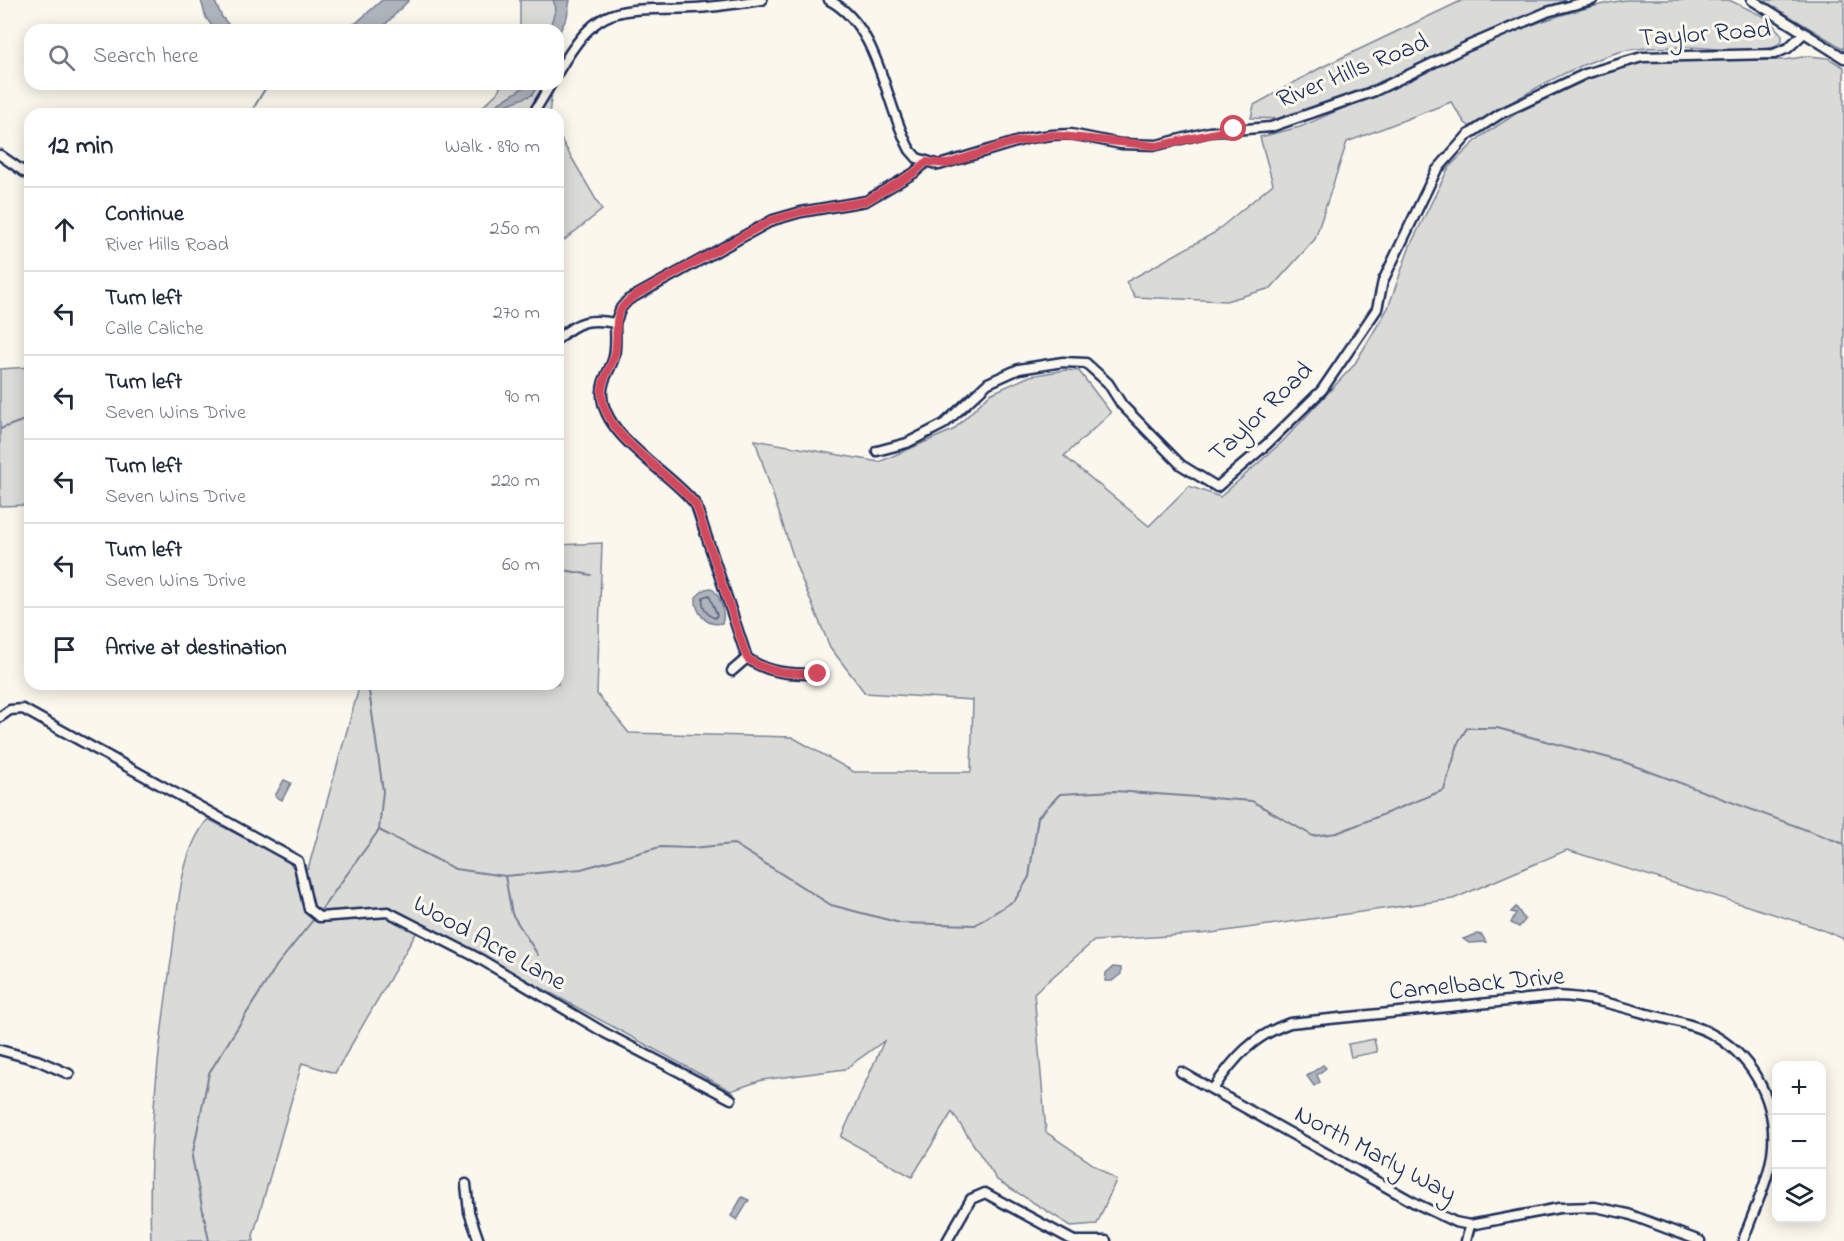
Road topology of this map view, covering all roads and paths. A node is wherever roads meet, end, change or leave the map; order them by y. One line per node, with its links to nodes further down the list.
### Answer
1 (762, 0): 5 (street)
2 (829, 0): 12 (street)
3 (1592, 0): 12 (street, River Hills Road)
4 (1752, 0): 6 (street)
5 (671, 4): 8 (street)
6 (1803, 34): 7 (street); 16 (street, Taylor Road)
7 (1844, 58)
8 (564, 60)
9 (547, 90): 10 (street)
10 (537, 108)
11 (0, 155): 13 (street)
12 (926, 162): 14 (street)
13 (24, 172)
14 (615, 323): 15 (street); 17 (street)
15 (564, 334)
16 (877, 451)
17 (747, 658): 18 (street); 19 (street)
18 (732, 671)
19 (818, 674)
20 (0, 717): 25 (street, Wood Acre Lane)
21 (0, 1050): 23 (street)
22 (1181, 1072): 24 (street, North Marly Way)
23 (69, 1074)
24 (1213, 1089): 27 (street, North Marly Way); 34 (street, Camelback Drive)
25 (731, 1099)
26 (466, 1184): 28 (street)
27 (1470, 1225): 32 (street); 33 (street, North Marly Way)
28 (479, 1241)
29 (947, 1241): 30 (street)
30 (1074, 1241): 31 (street)
31 (1106, 1241)
32 (1466, 1241)
33 (1700, 1241)
34 (1743, 1241)

